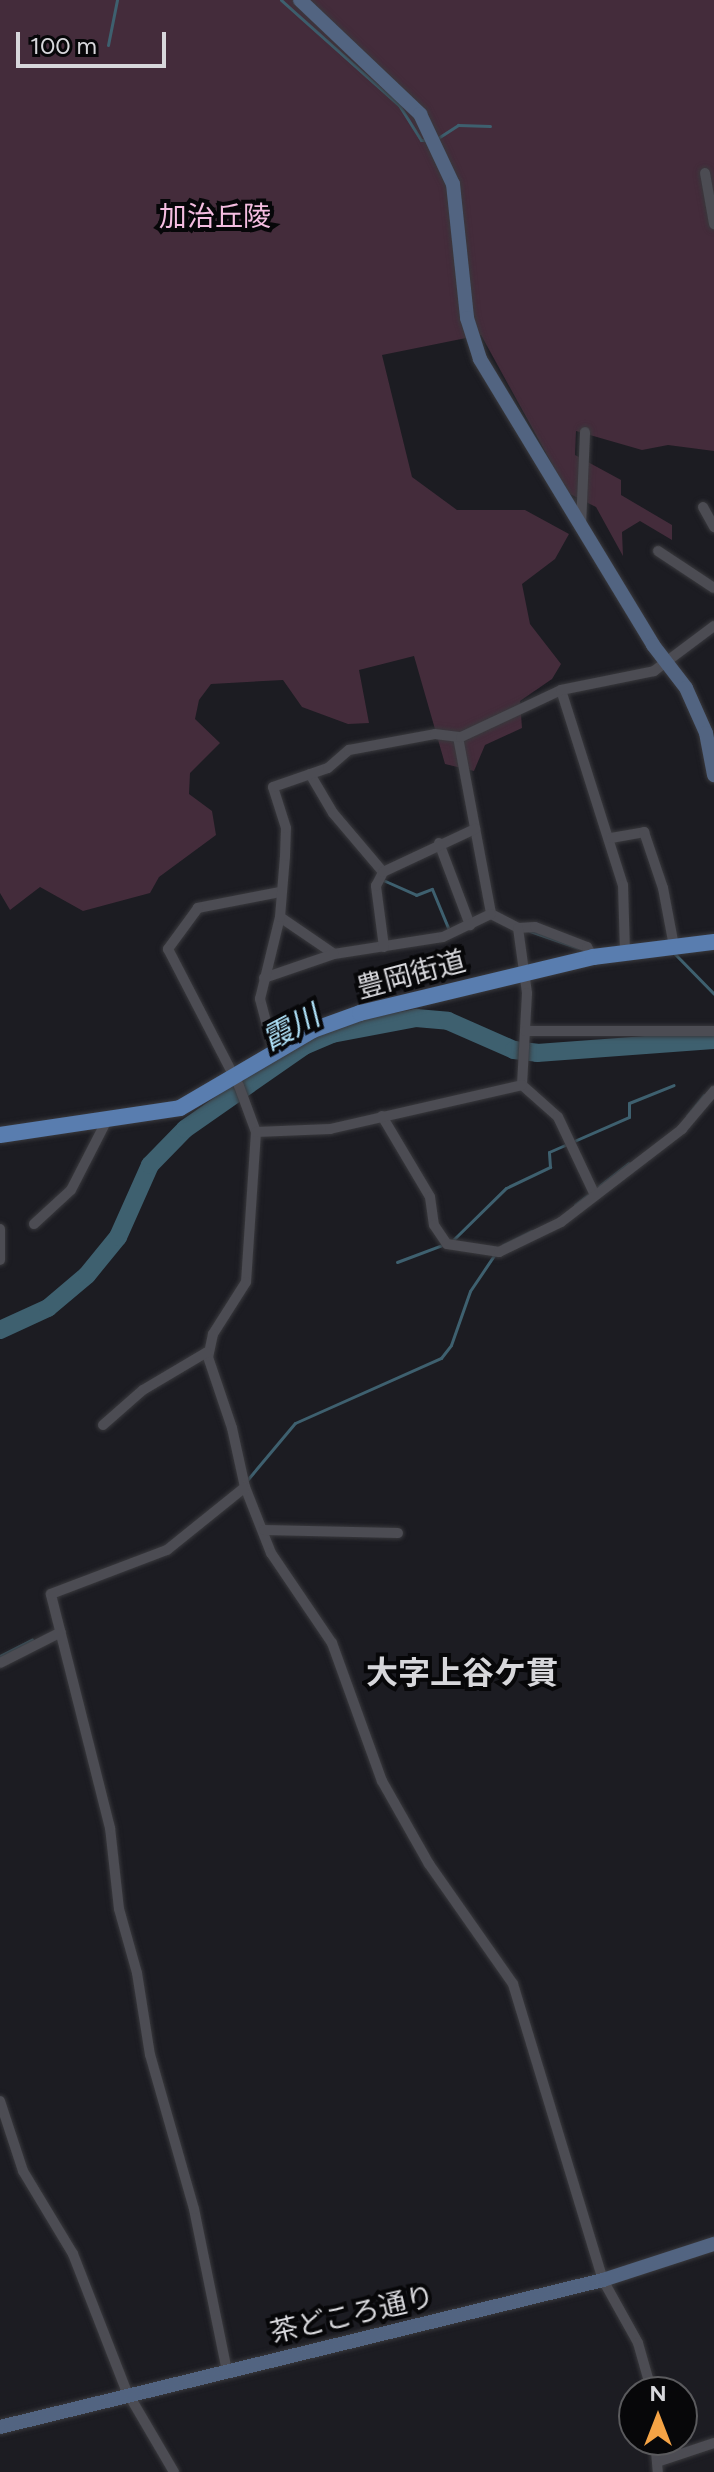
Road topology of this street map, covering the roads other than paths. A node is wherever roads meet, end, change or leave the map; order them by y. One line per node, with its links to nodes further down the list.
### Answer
1 (300, 0): 7 (street)
2 (705, 173): 3 (street)
3 (714, 224)
4 (585, 432): 7 (street)
5 (703, 507): 6 (street)
6 (714, 527)
7 (581, 528): 11 (street)
8 (658, 551): 9 (street)
9 (714, 588)
10 (714, 626): 11 (street)
11 (665, 660): 12 (street); 15 (street)
12 (561, 690): 13 (street); 17 (street)
13 (458, 737): 14 (street); 16 (street)
14 (310, 774): 19 (street); 20 (street)
15 (714, 775)
16 (475, 829): 18 (street); 21 (street)
17 (611, 838): 26 (street); 28 (street)
18 (439, 843): 19 (street); 23 (street)
19 (383, 872): 27 (street)
20 (280, 892): 22 (street); 36 (street)
21 (491, 914): 23 (street); 24 (street)
22 (280, 917): 29 (street); 32 (street)
23 (470, 925): 27 (street)
24 (518, 928): 30 (street); 31 (street)
25 (714, 942): 26 (main road, 豊岡街道)
26 (674, 946): 28 (main road, 豊岡街道)
27 (384, 947): 29 (street)
28 (625, 953): 30 (main road, 豊岡街道)
29 (334, 954): 32 (street)
30 (593, 957): 31 (main road, 豊岡街道)
31 (524, 971): 33 (street); 35 (main road, 豊岡街道)
32 (264, 978): 35 (street)
33 (525, 1031): 34 (street); 37 (street)
34 (714, 1031)
35 (274, 1052): 36 (main road, 豊岡街道)
36 (236, 1082): 40 (main road, 豊岡街道); 41 (street)
37 (522, 1085): 39 (street); 43 (street)
38 (714, 1091): 43 (street)
39 (382, 1116): 41 (street); 43 (street)
40 (107, 1120): 42 (main road, 豊岡街道); 44 (street)
41 (256, 1132): 47 (street)
42 (0, 1135)
43 (594, 1193)
44 (34, 1224)
45 (0, 1229): 46 (street)
46 (0, 1260)
47 (207, 1352): 48 (street); 49 (street)
48 (103, 1425)
49 (245, 1487): 50 (street); 52 (street)
50 (264, 1530): 51 (street); 56 (street)
51 (398, 1533)
52 (61, 1632): 53 (street); 57 (street)
53 (0, 1663)
54 (0, 2101): 59 (street)
55 (714, 2244): 56 (street, 茶どころ通り)
56 (603, 2280): 57 (street, 茶どころ通り); 58 (street)
57 (227, 2371): 59 (street, 茶どころ通り)
58 (647, 2376)
59 (131, 2396): 60 (street, 茶どころ通り); 63 (street)
60 (0, 2427)
61 (714, 2443): 62 (street)
62 (658, 2467)
63 (174, 2472)

